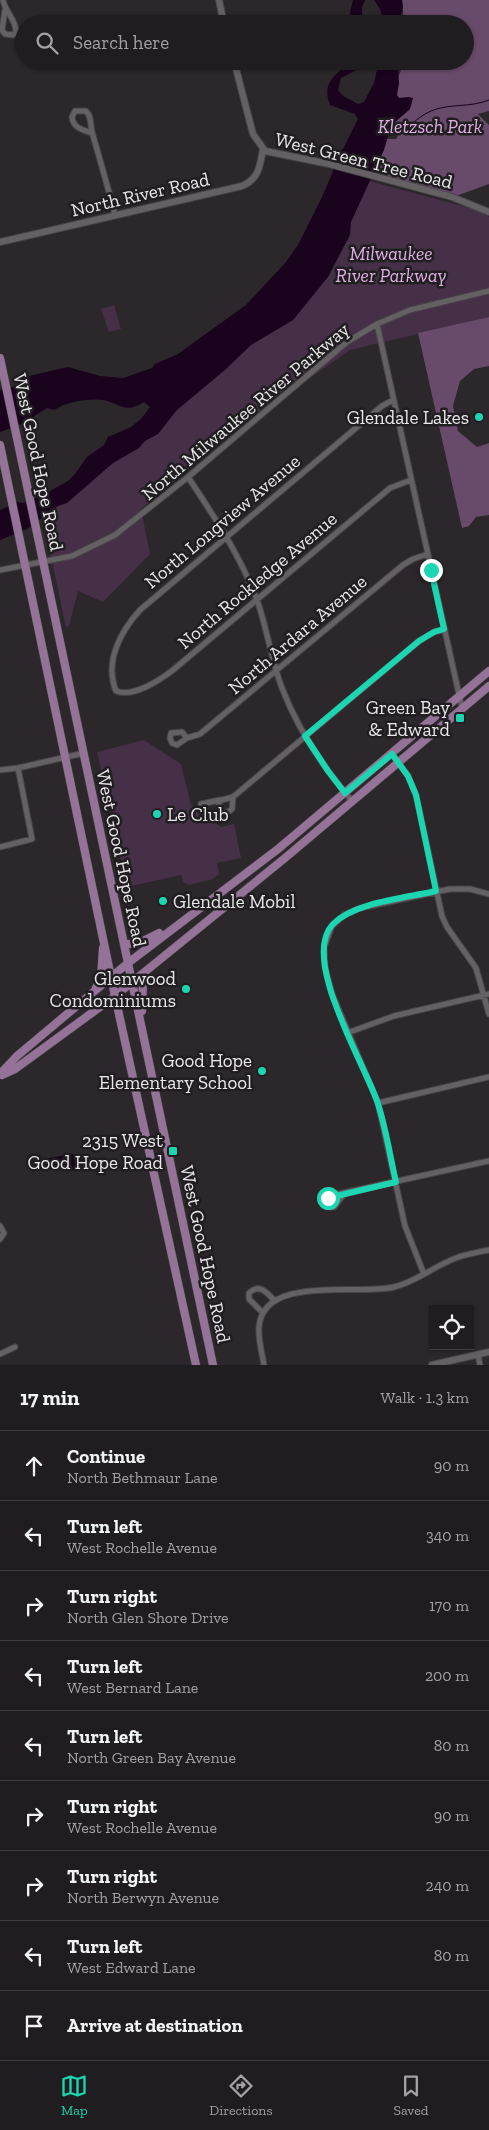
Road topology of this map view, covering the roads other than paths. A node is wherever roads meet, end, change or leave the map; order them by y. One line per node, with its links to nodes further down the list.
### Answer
1 (2, 0): 3 (street)
2 (218, 0): 4 (street)
3 (5, 10): 5 (street); 6 (street)
4 (222, 15)
5 (15, 25)
6 (15, 33)
7 (236, 70): 9 (street, West Green Tree Road)
8 (92, 133): 8 (street); 11 (street)
9 (263, 149): 10 (street, West Green Tree Road); 11 (street, North River Road)
10 (489, 212)
11 (114, 215): 12 (street, North River Road)
12 (0, 242)
13 (489, 291): 14 (street, North Milwaukee River Parkway)
14 (378, 324): 16 (street); 18 (street, North Milwaukee River Parkway)
15 (0, 358): 22 (main road, West Good Hope Road)
16 (394, 400): 19 (street); 20 (street, North Longview Avenue)
17 (0, 446): 23 (main road, West Good Hope Road)
18 (188, 477): 20 (street); 22 (street, North Milwaukee River Parkway)
19 (411, 480): 21 (street); 25 (street, North Rockledge Avenue)
20 (227, 536): 25 (street); 30 (street, North Longview Avenue)
21 (428, 554): 26 (street); 27 (street, North Ardara Avenue)
22 (44, 562): 23 (street, North Milwaukee River Parkway); 35 (main road, West Good Hope Road)
23 (25, 565): 24 (street, North Milwaukee River Parkway); 37 (main road, West Good Hope Road)
24 (0, 570)
25 (257, 600): 27 (street); 30 (street, North Rockledge Avenue)
26 (444, 629): 31 (street); 33 (street)
27 (276, 671): 33 (street); 34 (street, North Ardara Avenue)
28 (489, 671): 31 (main road)
29 (489, 686): 32 (main road)
30 (116, 691)
31 (459, 696): 32 (street); 36 (main road)
32 (462, 708): 38 (main road)
33 (305, 736): 41 (street); 42 (street)
34 (187, 738)
35 (84, 753): 37 (street); 51 (main road, West Good Hope Road)
36 (392, 754): 38 (street); 41 (main road)
37 (66, 757): 39 (street); 50 (main road, West Good Hope Road)
38 (398, 762): 44 (main road); 47 (street)
39 (18, 768): 40 (street); 46 (street)
40 (0, 770)
41 (345, 793): 44 (street); 49 (main road)
42 (233, 797): 43 (street); 43 (street)
43 (220, 800): 45 (street)
44 (352, 801): 53 (main road)
45 (201, 804)
46 (0, 847)
47 (436, 891): 48 (street); 57 (street); 63 (street)
48 (489, 894)
49 (186, 917): 51 (main road); 52 (main road)
50 (104, 940): 54 (main road, West Good Hope Road); 56 (main road)
51 (124, 944): 52 (main road, West Good Hope Road)
52 (128, 963): 54 (main road); 55 (main road, West Good Hope Road)
53 (146, 970): 55 (main road); 62 (main road)
54 (111, 977): 56 (main road); 58 (main road, West Good Hope Road)
55 (132, 982): 58 (main road); 62 (main road, West Good Hope Road)
56 (94, 992): 64 (main road)
57 (487, 994): 61 (street); 63 (street)
58 (115, 996): 59 (main road, West Good Hope Road); 60 (main road)
59 (118, 1010): 60 (main road); 80 (main road, West Good Hope Road)
60 (92, 1013): 64 (main road)
61 (489, 1014)
62 (141, 1026): 81 (main road, West Good Hope Road)
63 (347, 1033): 66 (street)
64 (0, 1075)
65 (489, 1077): 66 (street)
66 (378, 1103): 68 (street)
67 (489, 1161): 68 (street)
68 (396, 1182): 69 (street); 73 (street)
69 (344, 1194)
70 (0, 1226): 71 (street)
71 (0, 1239)
72 (489, 1250): 73 (street)
73 (424, 1274): 74 (street)
74 (275, 1301): 75 (street); 75 (street)
75 (263, 1313): 82 (street)
76 (15, 1347): 78 (street)
77 (489, 1352): 79 (street)
78 (0, 1354)
79 (478, 1355): 83 (street); 84 (street)
80 (196, 1365)
81 (213, 1365)
82 (264, 1365)
83 (432, 1365)
84 (480, 1365)

